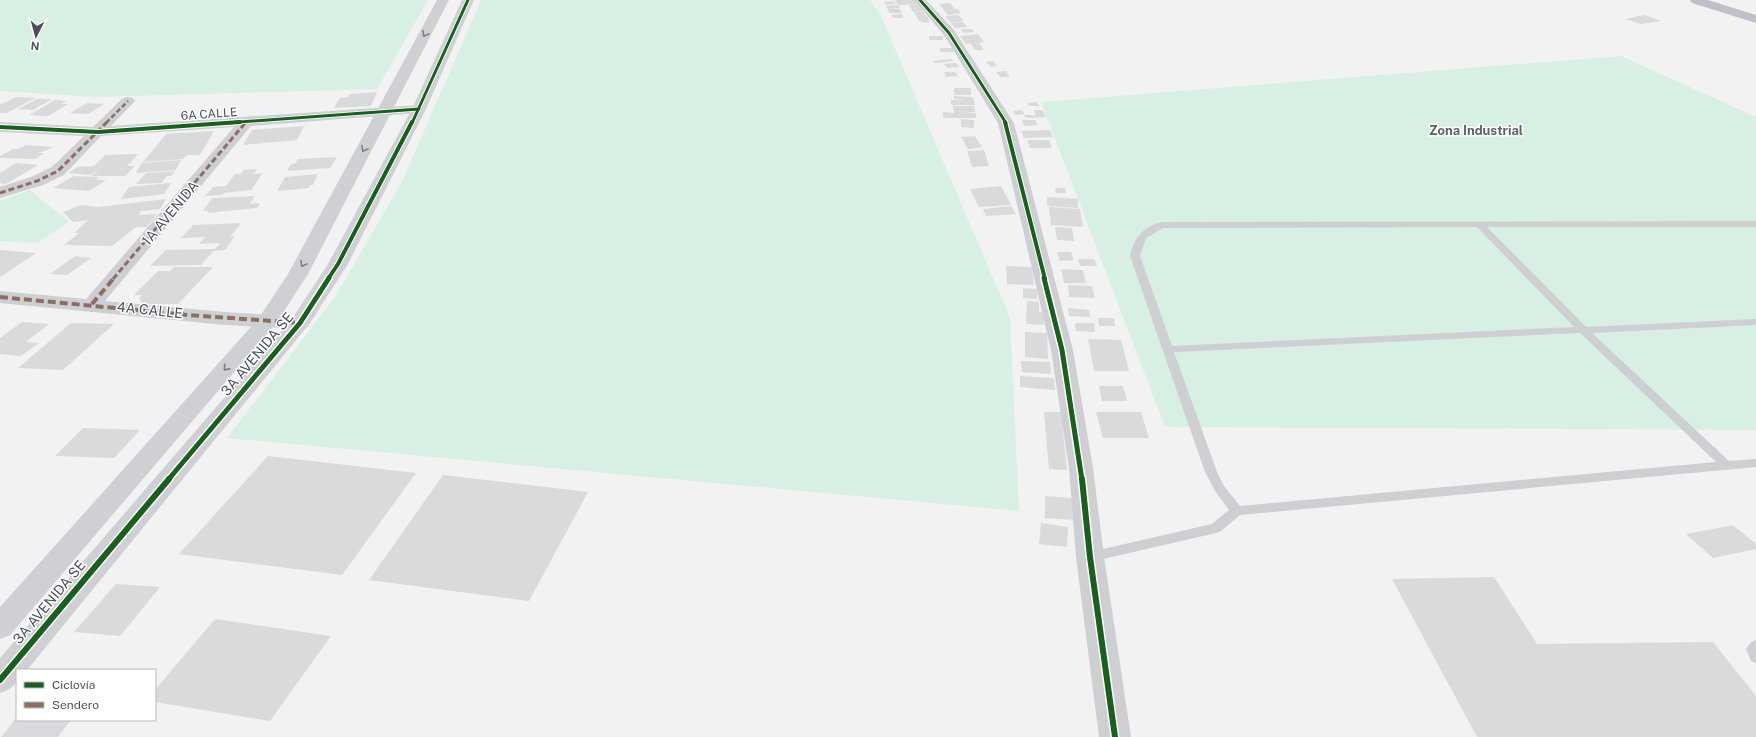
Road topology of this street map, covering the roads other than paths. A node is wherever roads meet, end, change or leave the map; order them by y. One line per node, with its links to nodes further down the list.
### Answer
1 (443, 0): 10 (street, one-way to 10)
2 (468, 0): 9 (street, 3A AVENIDA SE)
3 (920, 0): 27 (street)
4 (1696, 0): 7 (highway)
5 (1724, 0): 6 (highway)
6 (1756, 10)
7 (1756, 18)
8 (128, 101): 13 (street)
9 (419, 109): 10 (street, 6A CALLE); 21 (street, 3A AVENIDA SE)
10 (384, 111): 11 (street, 6A CALLE); 19 (street, one-way to 19)
11 (247, 121): 13 (street, 6A CALLE); 18 (street, 1A AVENIDA)
12 (0, 127): 13 (street, 6A CALLE)
13 (98, 132): 14 (street)
14 (4, 192)
15 (1756, 224): 16 (lane)
16 (1480, 225): 22 (lane); 23 (lane)
17 (0, 297): 18 (street, 4A CALLE)
18 (92, 304): 19 (street, 4A CALLE)
19 (267, 322): 21 (street, 4A CALLE); 28 (street, one-way to 28)
20 (1756, 322): 22 (lane)
21 (300, 323): 31 (street, 3A AVENIDA SE)
22 (1583, 330): 23 (lane); 25 (lane)
23 (1168, 349): 26 (lane)
24 (1756, 463): 25 (lane)
25 (1728, 466): 26 (lane)
26 (1237, 511): 27 (lane)
27 (1090, 557): 32 (street)
28 (0, 627)
29 (1756, 646): 30 (lane)
30 (1756, 657)
31 (0, 680)
32 (1115, 737)

